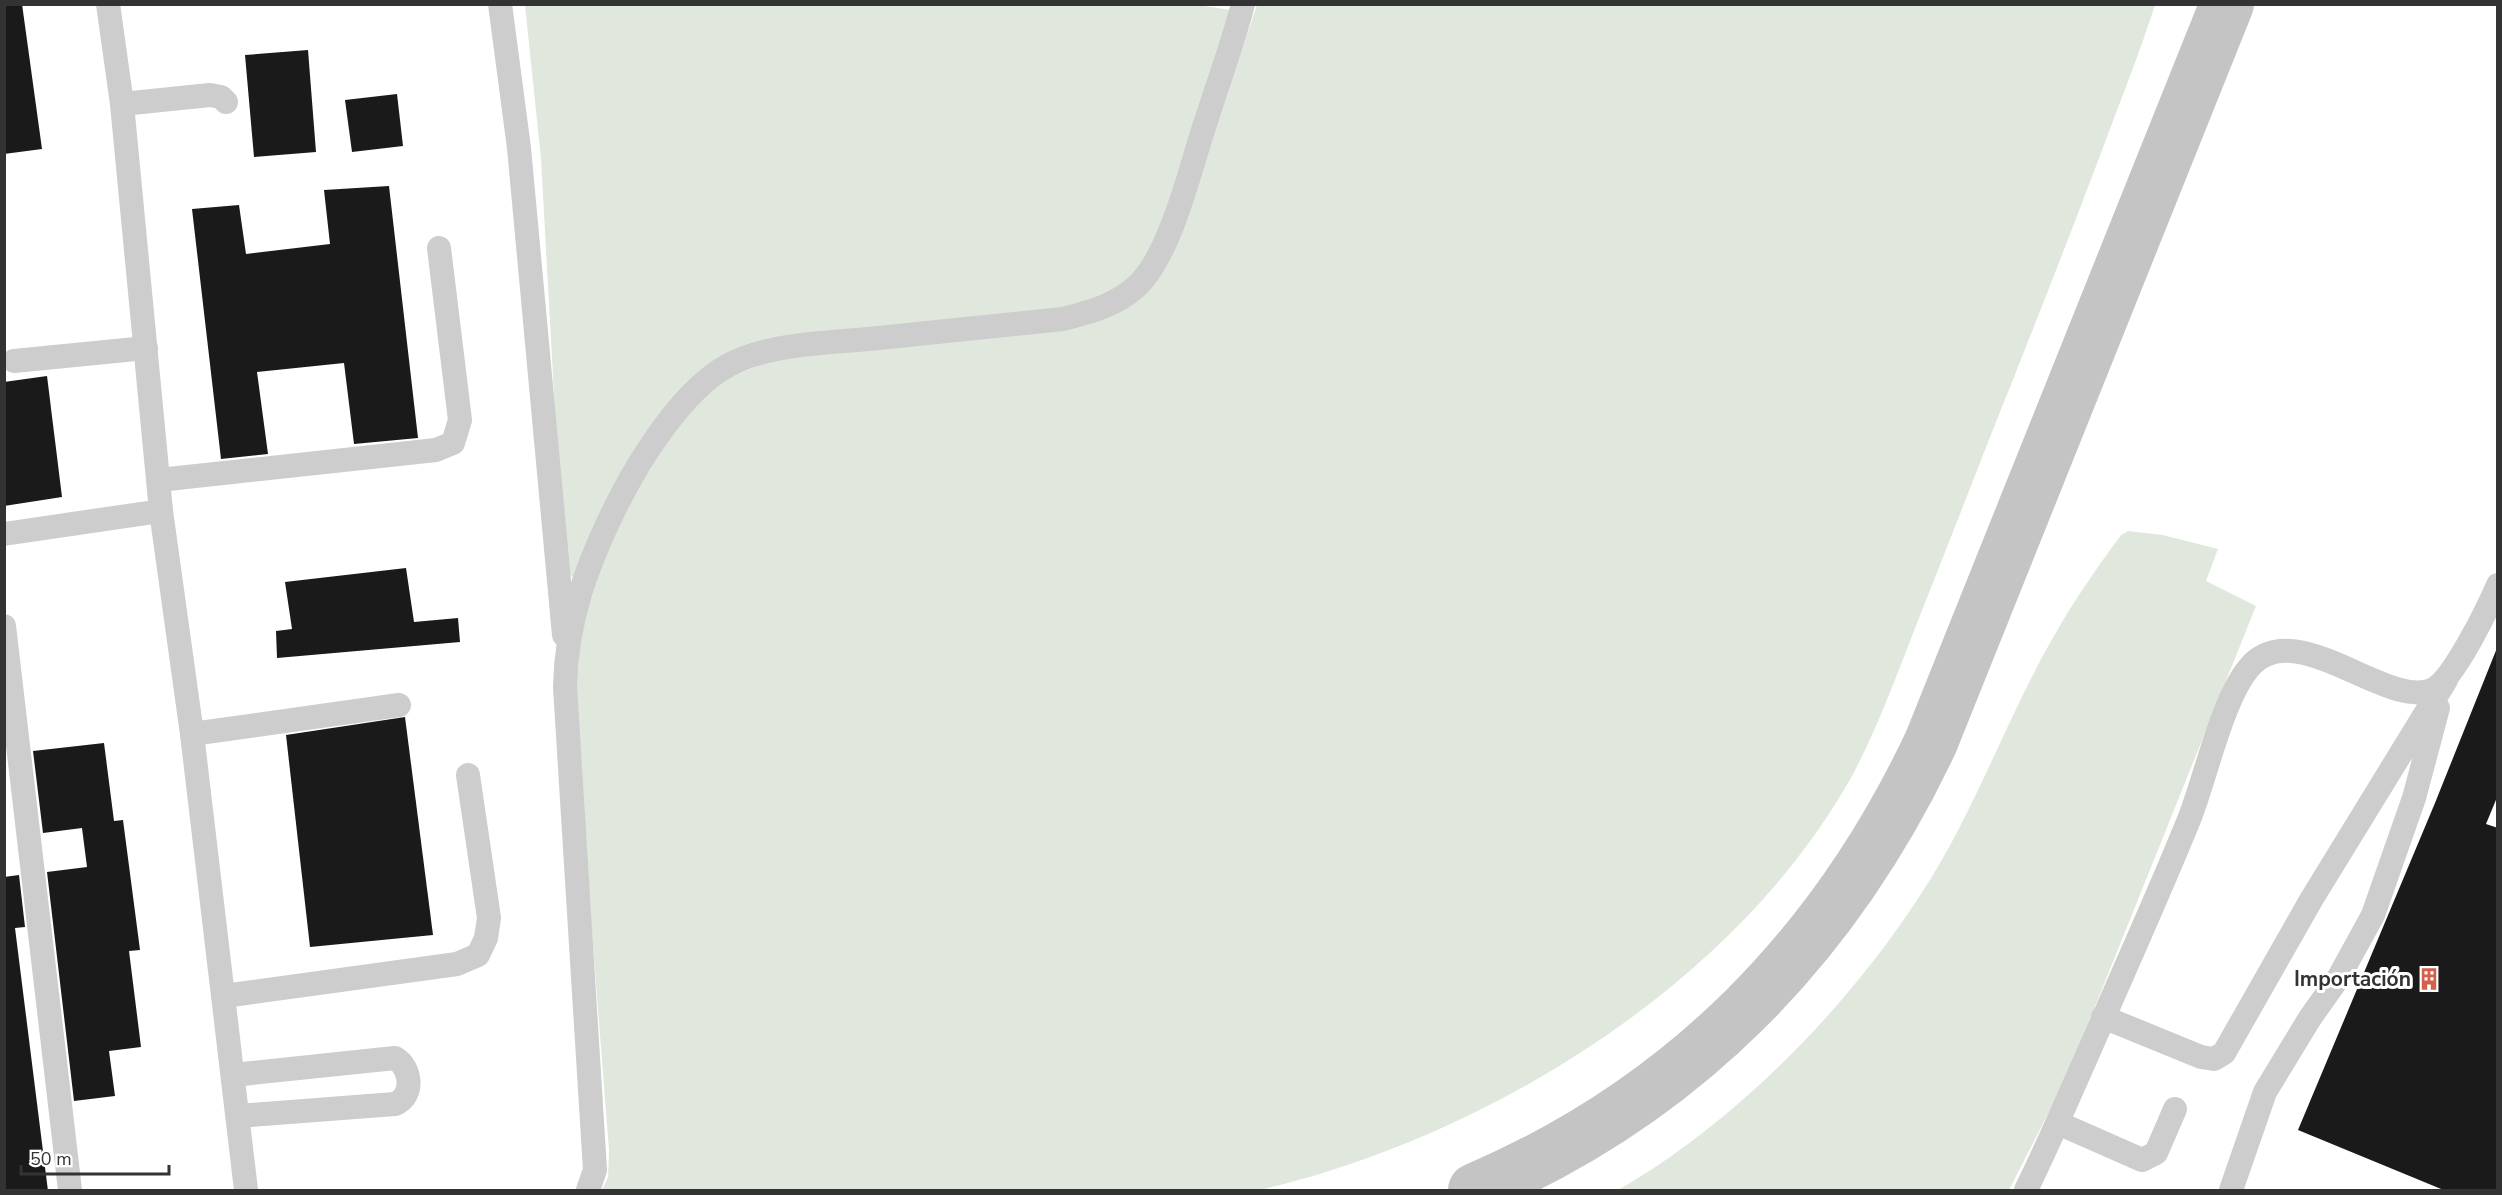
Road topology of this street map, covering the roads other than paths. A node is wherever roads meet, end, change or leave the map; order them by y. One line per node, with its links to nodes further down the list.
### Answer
1 (108, 4): 5 (lane)
2 (500, 4): 14 (lane)
3 (1243, 4): 14 (lane)
4 (226, 102): 5 (lane)
5 (122, 104): 7 (lane)
6 (439, 248): 9 (lane)
7 (146, 348): 8 (lane); 9 (lane)
8 (14, 361)
9 (159, 480): 10 (lane)
10 (161, 511): 11 (lane); 17 (lane)
11 (4, 534)
12 (2498, 585): 15 (lane)
13 (4, 627): 25 (lane)
14 (566, 649): 27 (lane)
15 (2447, 678): 20 (lane); 20 (lane); 29 (lane)
16 (399, 705): 17 (lane)
17 (192, 734): 19 (lane)
18 (468, 775): 19 (lane)
19 (224, 996): 21 (lane)
20 (2103, 1017): 24 (lane)
21 (233, 1075): 23 (lane); 23 (lane)
22 (2175, 1108): 24 (lane)
23 (238, 1116): 26 (lane)
24 (2058, 1123): 28 (lane)
25 (70, 1191)
26 (246, 1191)
27 (588, 1191)
28 (2026, 1191)
29 (2231, 1191)

